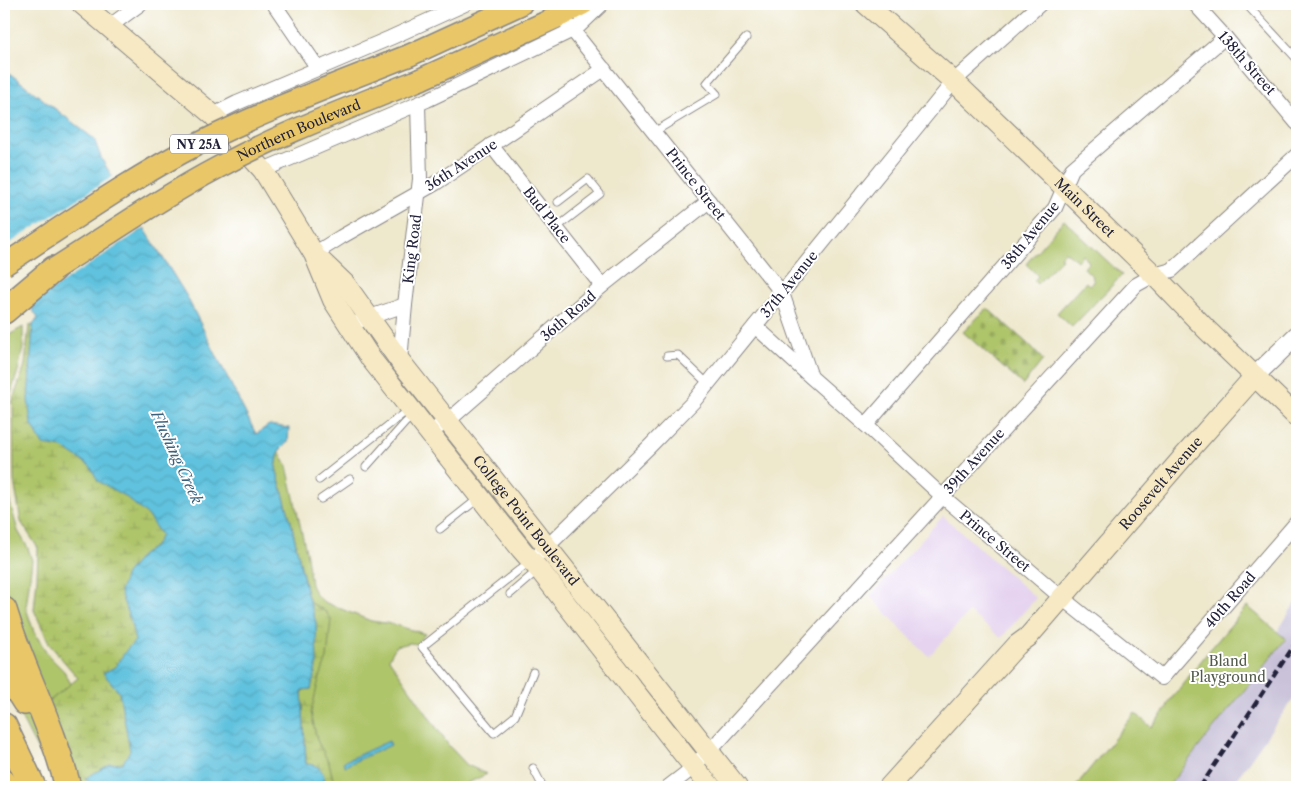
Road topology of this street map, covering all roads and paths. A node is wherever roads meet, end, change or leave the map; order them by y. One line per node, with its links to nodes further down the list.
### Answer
1 (82, 4): 13 (main road, College Point Boulevard)
2 (140, 4): 13 (street)
3 (274, 4): 17 (street)
4 (466, 4): 17 (street)
5 (520, 4): 33 (main road, Northern Boulevard / NY 25A, bridge)
6 (583, 4): 12 (main road, Northern Boulevard / NY 25A)
7 (602, 4): 12 (street, Northern Boulevard)
8 (866, 4): 19 (main road, Main Street)
9 (1040, 4): 19 (street, 37th Avenue)
10 (1195, 4): 14 (street, 138th Street)
11 (1246, 4): 16 (lane)
12 (564, 16): 18 (street, Prince Street); 20 (street, Northern Boulevard); 34 (main road, Northern Boulevard / NY 25A, bridge)
13 (110, 26): 21 (main road, College Point Boulevard)
14 (1225, 37): 22 (street, 138th Street); 27 (street, 38th Avenue)
15 (746, 38): 23 (lane)
16 (1297, 60)
17 (317, 69): 21 (street)
18 (604, 69): 23 (street, Prince Street); 24 (street, 36th Avenue)
19 (954, 81): 27 (main road, Main Street); 37 (street, 37th Avenue)
20 (418, 104): 26 (street, Northern Boulevard); 28 (street, King Road)
21 (213, 114): 26 (main road, College Point Boulevard)
22 (1297, 123)
23 (654, 132): 29 (street, Prince Street)
24 (491, 144): 28 (street, 36th Avenue); 31 (street, Bud Place)
25 (1297, 155): 35 (street, 39th Avenue)
26 (263, 170): 32 (main road, College Point Boulevard)
27 (1065, 188): 35 (main road, Main Street); 53 (street, 38th Avenue)
28 (418, 192): 32 (street, 36th Avenue); 39 (street, King Road)
29 (709, 201): 36 (street, 36th Road); 37 (street, Prince Street)
30 (558, 202): 31 (lane)
31 (556, 228): 36 (street, Bud Place)
32 (314, 254): 41 (main road, College Point Boulevard); 42 (main road, College Point Boulevard)
33 (4, 266)
34 (54, 269): 38 (main road, Northern Boulevard / NY 25A); 40 (highway)
35 (1154, 276): 47 (main road, Main Street); 59 (street, 39th Avenue)
36 (602, 286): 52 (street, 36th Road)
37 (782, 293): 43 (street, 37th Avenue); 48 (street, Prince Street)
38 (4, 300)
39 (405, 305): 41 (street); 46 (street, King Road)
40 (4, 311)
41 (369, 317): 42 (street); 46 (main road, College Point Boulevard)
42 (348, 324): 50 (main road, College Point Boulevard)
43 (755, 326): 48 (street, Prince Street); 49 (street, 37th Avenue)
44 (1297, 334): 47 (street, Roosevelt Avenue)
45 (667, 356): 49 (lane)
46 (400, 361): 50 (main road, College Point Boulevard)
47 (1255, 376): 51 (main road, Main Street); 66 (main road, Roosevelt Avenue)
48 (811, 377): 53 (street, Prince Street)
49 (708, 384): 63 (street, 37th Avenue)
50 (421, 405): 52 (main road, College Point Boulevard); 54 (main road, College Point Boulevard); 55 (lane); 57 (lane)
51 (1297, 417)
52 (447, 420): 54 (street, 36th Road); 58 (main road, College Point Boulevard)
53 (866, 425): 59 (street, Prince Street)
54 (430, 433): 58 (main road, College Point Boulevard)
55 (366, 467)
56 (350, 479): 60 (lane)
57 (319, 480)
58 (489, 490): 62 (lane); 63 (main road, College Point Boulevard); 64 (main road, College Point Boulevard)
59 (942, 496): 66 (street, Prince Street); 74 (street, 39th Avenue)
60 (321, 499)
61 (1297, 522): 72 (street, 40th Road)
62 (440, 529)
63 (547, 547): 64 (street, 37th Avenue); 69 (main road, College Point Boulevard)
64 (535, 565): 65 (lane); 69 (main road, College Point Boulevard); 71 (lane)
65 (510, 594)
66 (1062, 598): 68 (main road, Roosevelt Avenue); 72 (street, Prince Street)
67 (4, 610): 80 (highway)
68 (1028, 637): 85 (main road, Roosevelt Avenue); 86 (main road, Roosevelt Avenue)
69 (626, 658): 74 (main road, College Point Boulevard); 75 (main road, College Point Boulevard)
70 (4, 668): 80 (highway)
71 (533, 672)
72 (1162, 678)
73 (4, 726): 79 (highway)
74 (708, 751): 75 (street, 39th Avenue); 84 (main road, College Point Boulevard)
75 (694, 766): 82 (street, 39th Avenue); 83 (main road, College Point Boulevard)
76 (533, 768): 81 (lane)
77 (4, 783): 78 (highway)
78 (6, 787)
79 (33, 787)
80 (68, 787)
81 (543, 787)
82 (668, 787)
83 (711, 787)
84 (737, 787)
85 (889, 787)
86 (906, 787)

